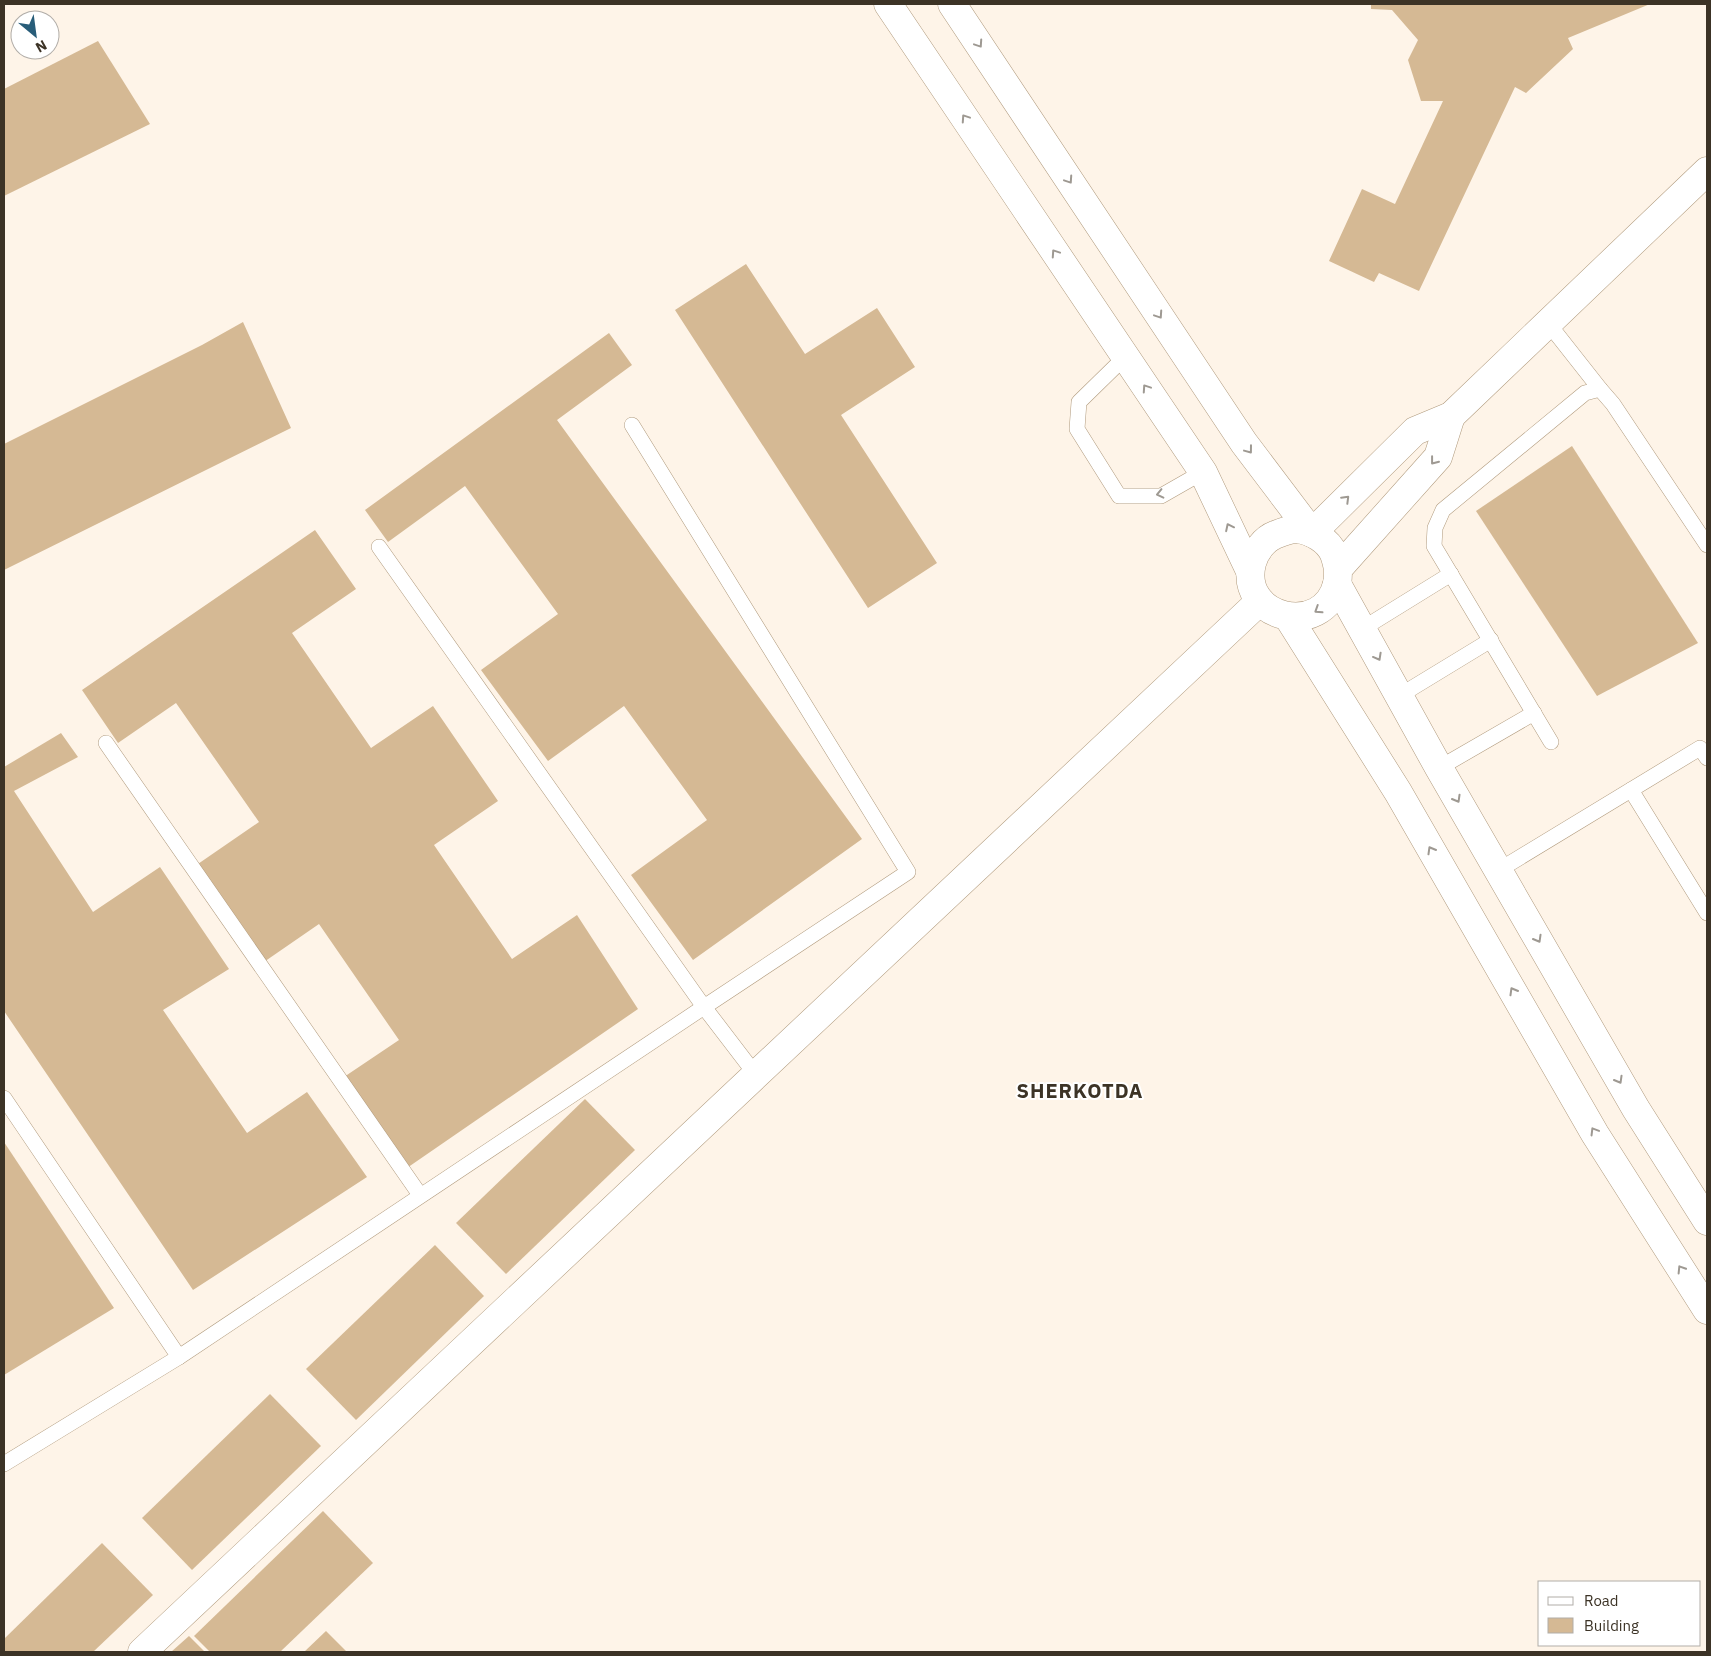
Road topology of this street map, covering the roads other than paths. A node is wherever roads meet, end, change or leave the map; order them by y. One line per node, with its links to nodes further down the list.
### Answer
1 (888, 4): 5 (main road, one-way to 1)
2 (952, 4): 10 (main road, one-way to 10)
3 (1707, 171): 4 (main road)
4 (1548, 323): 6 (lane); 7 (main road)
5 (1125, 357): 9 (main road, one-way to 5); 9 (lane, one-way to 5)
6 (1600, 389): 11 (lane); 14 (lane)
7 (1451, 416): 10 (main road, one-way to 7); 15 (main road, one-way to 15)
8 (632, 425): 29 (lane)
9 (1202, 472): 13 (main road, one-way to 9)
10 (1312, 533): 13 (main road); 15 (main road)
11 (1707, 545)
12 (379, 547): 29 (lane)
13 (1250, 571): 16 (main road)
14 (1451, 574): 18 (lane); 19 (lane)
15 (1338, 576): 17 (main road, one-way to 17); 18 (main road)
16 (1260, 601): 17 (main road); 30 (main road)
17 (1288, 617): 34 (main road, one-way to 17)
18 (1362, 629): 20 (main road, one-way to 20)
19 (1490, 640): 20 (lane); 21 (lane)
20 (1400, 696): 25 (main road)
21 (1534, 713): 22 (lane); 25 (lane)
22 (1552, 742)
23 (106, 743): 32 (lane)
24 (1707, 758): 26 (lane)
25 (1439, 768): 27 (main road, one-way to 27)
26 (1631, 790): 27 (lane); 28 (lane)
27 (1499, 870): 33 (main road, one-way to 33)
28 (1707, 913)
29 (704, 1007): 30 (lane); 32 (lane)
30 (756, 1075): 37 (main road)
31 (4, 1098): 35 (lane)
32 (420, 1195): 35 (lane)
33 (1707, 1221)
34 (1707, 1310)
35 (179, 1356): 36 (lane)
36 (4, 1464)
37 (142, 1652)

